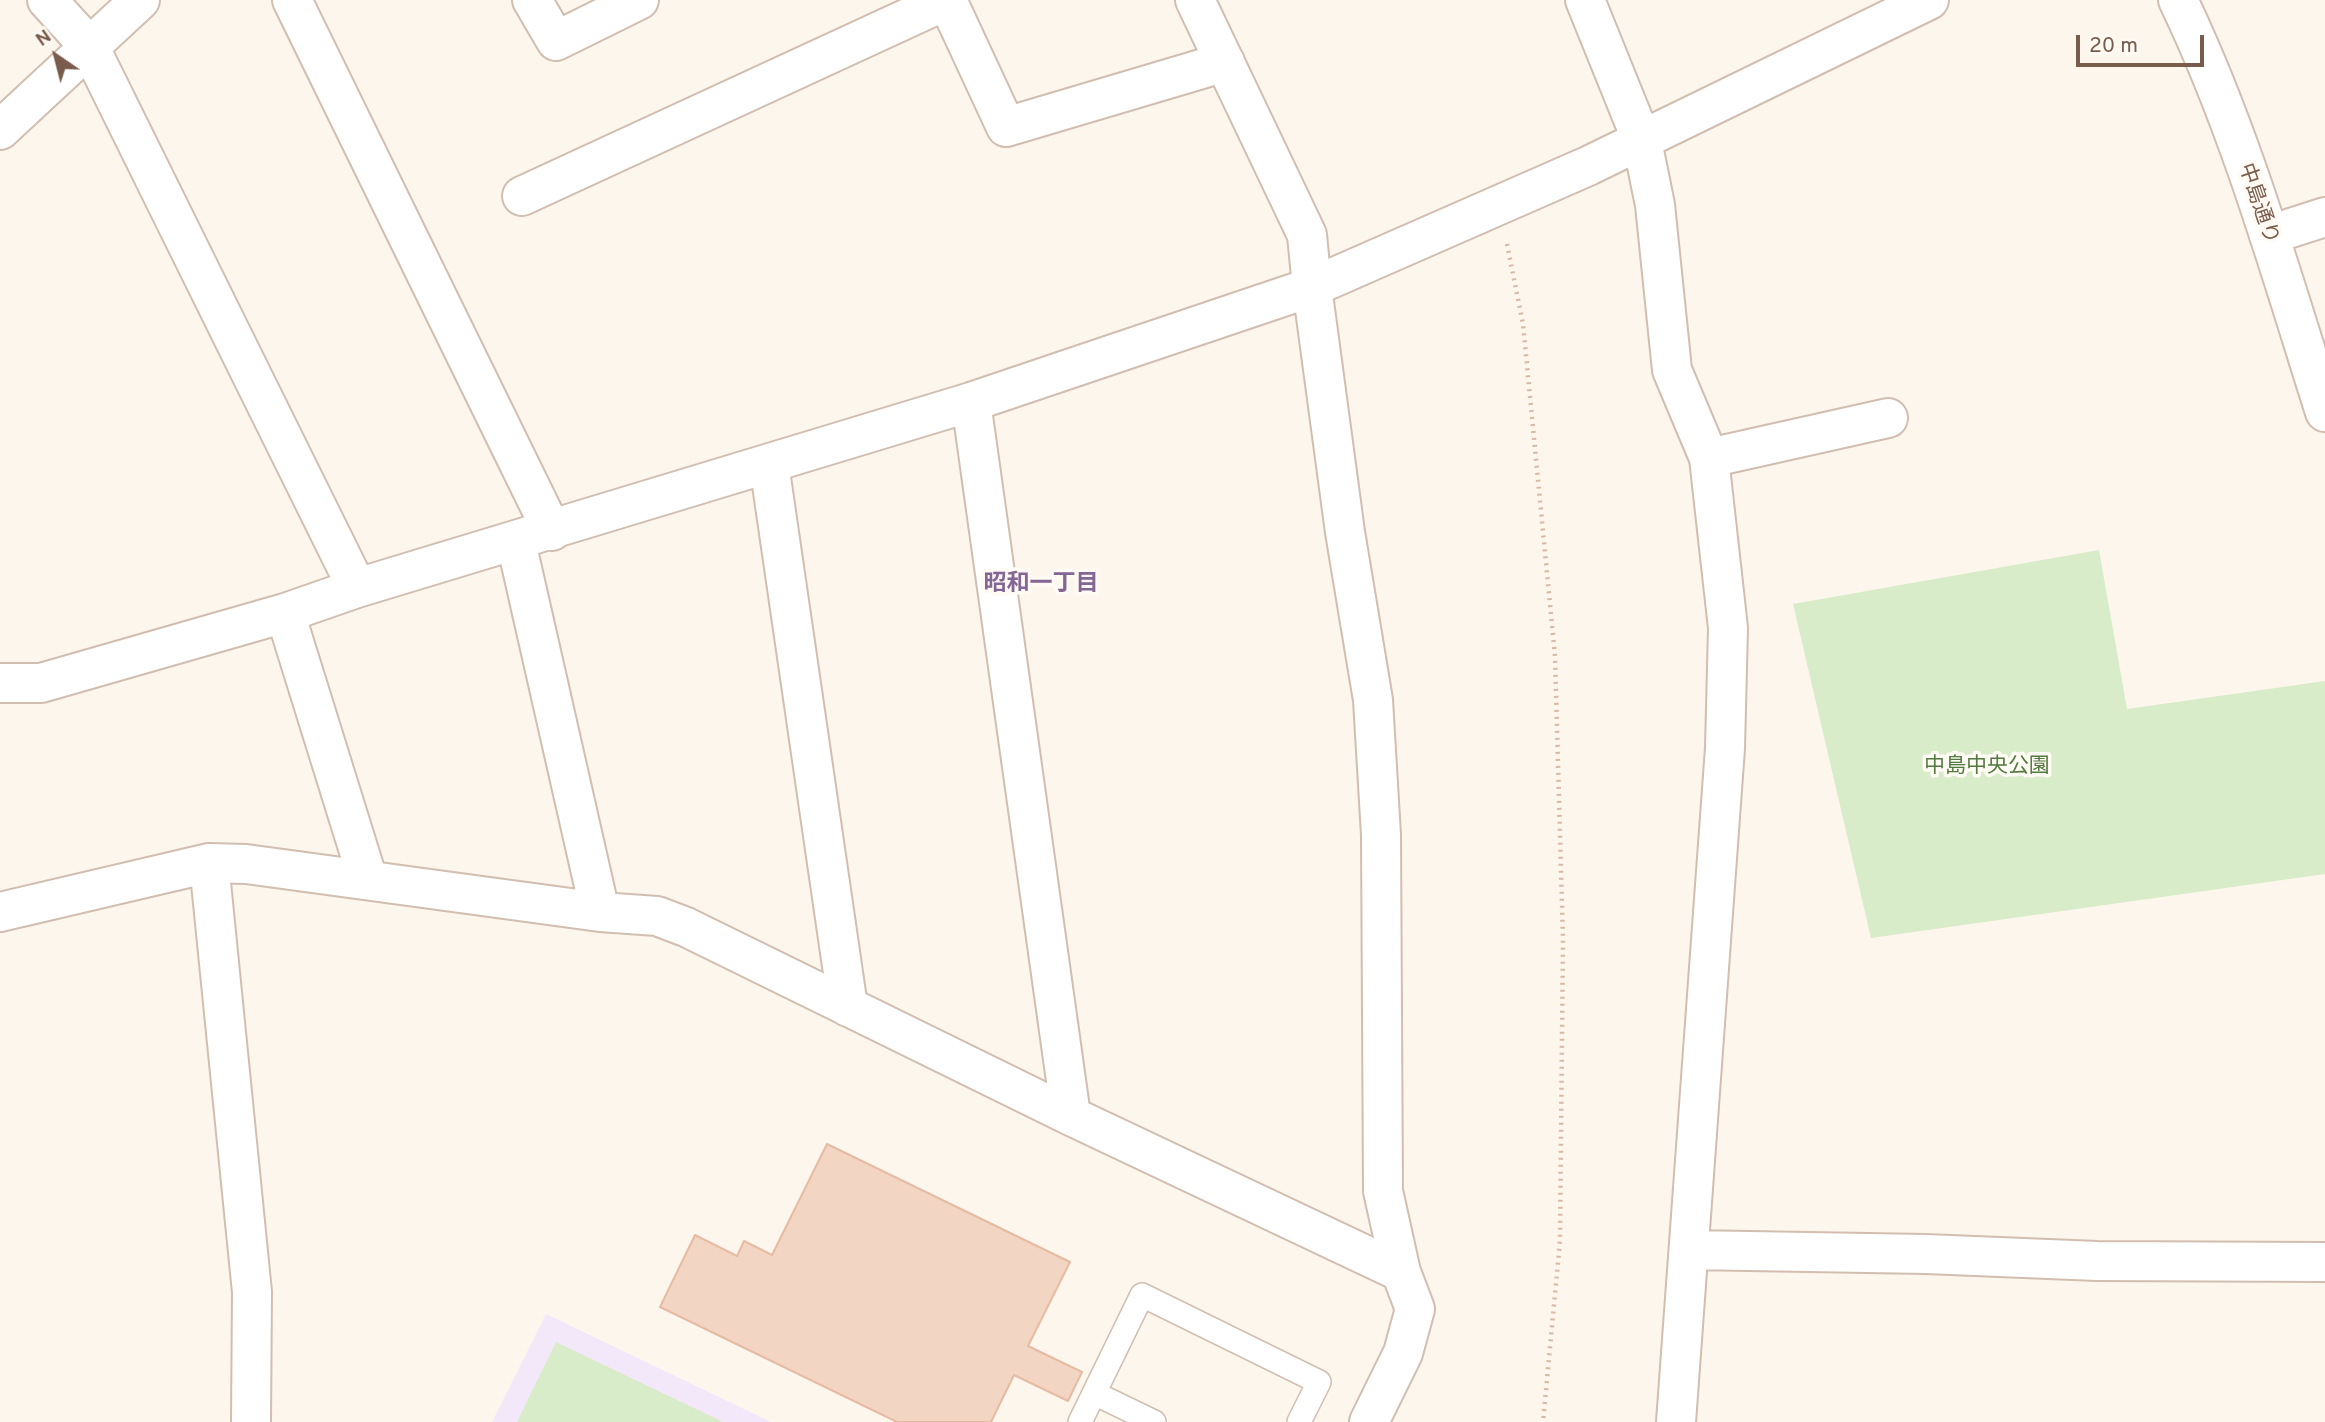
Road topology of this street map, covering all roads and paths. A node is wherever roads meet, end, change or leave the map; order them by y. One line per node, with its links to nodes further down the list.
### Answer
1 (47, 0): 10 (street)
2 (141, 0): 10 (street)
3 (292, 0): 24 (street)
4 (532, 0): 5 (street)
5 (639, 0)
6 (1195, 0): 11 (street)
7 (1585, 0): 13 (street)
8 (1929, 0): 13 (street)
9 (2178, 0): 17 (street, 中島通り)
10 (89, 46): 12 (street); 26 (street)
11 (1225, 62): 14 (street); 18 (street)
12 (0, 130)
13 (1642, 141): 15 (street); 22 (street)
14 (522, 196)
15 (1495, 206): 18 (street); 44 (path)
16 (2325, 217): 17 (street)
17 (2269, 235): 20 (street, 中島通り)
18 (1312, 287): 19 (street); 37 (street)
19 (971, 402): 23 (street); 34 (street)
20 (2325, 412)
21 (1888, 418): 22 (street)
22 (1709, 458): 35 (street)
23 (769, 464): 24 (street); 33 (street)
24 (552, 531): 25 (street)
25 (516, 542): 26 (street); 32 (street)
26 (357, 588): 27 (street)
27 (285, 613): 28 (street); 30 (street)
28 (0, 683)
29 (209, 863): 30 (street); 31 (street); 39 (street)
30 (368, 880): 32 (street)
31 (0, 912)
32 (600, 912): 33 (street)
33 (848, 1007): 34 (street)
34 (1071, 1116): 37 (street)
35 (1690, 1250): 36 (street); 45 (street)
36 (2325, 1262)
37 (1401, 1272): 43 (street)
38 (1094, 1393): 40 (lane); 41 (lane); 42 (lane)
39 (251, 1422)
40 (1080, 1422)
41 (1154, 1422)
42 (1299, 1422)
43 (1369, 1422)
44 (1543, 1422)
45 (1676, 1422)

